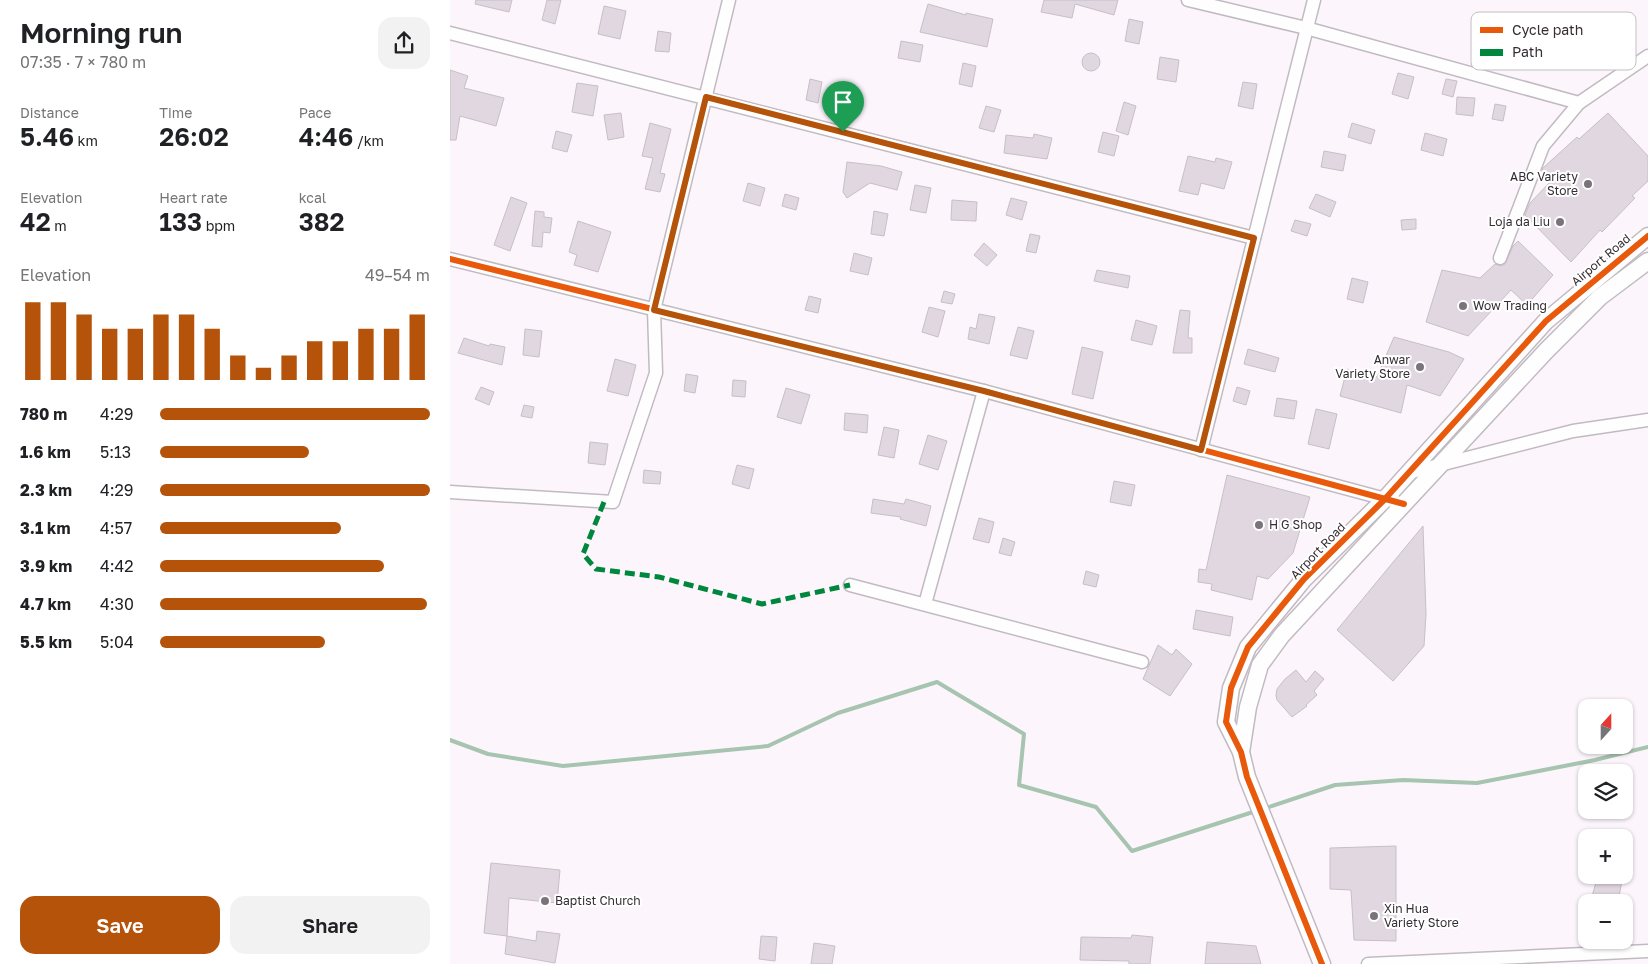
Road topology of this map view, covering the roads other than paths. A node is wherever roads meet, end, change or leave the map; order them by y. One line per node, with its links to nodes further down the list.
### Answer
1 (729, 0): 9 (street)
2 (1188, 0): 4 (street)
3 (1314, 0): 4 (street)
4 (1306, 28): 10 (street); 12 (street)
5 (450, 33): 9 (street)
6 (1648, 56): 7 (street)
7 (1636, 64)
8 (1627, 70): 10 (street)
9 (706, 97): 12 (street); 16 (street)
10 (1579, 103): 13 (street)
11 (1648, 236): 21 (street, Airport Road)
12 (1254, 238): 19 (street)
13 (1500, 258)
14 (450, 259): 16 (street)
15 (1648, 260): 20 (street, Airport Road)
16 (654, 310): 17 (street); 22 (street)
17 (984, 391): 19 (street); 26 (street)
18 (1648, 420): 20 (street)
19 (1201, 450): 23 (street)
20 (1440, 464): 21 (street); 24 (street, Airport Road)
21 (1406, 474): 23 (street, Airport Road)
22 (450, 492)
23 (1384, 500): 24 (street); 28 (street, Airport Road)
24 (1404, 504): 28 (street, Airport Road)
25 (850, 585): 26 (street)
26 (925, 604): 27 (street)
27 (1142, 662)
28 (1241, 752): 30 (street, Airport Road)
29 (1648, 951): 31 (street)
30 (1322, 964)
31 (1368, 964)

